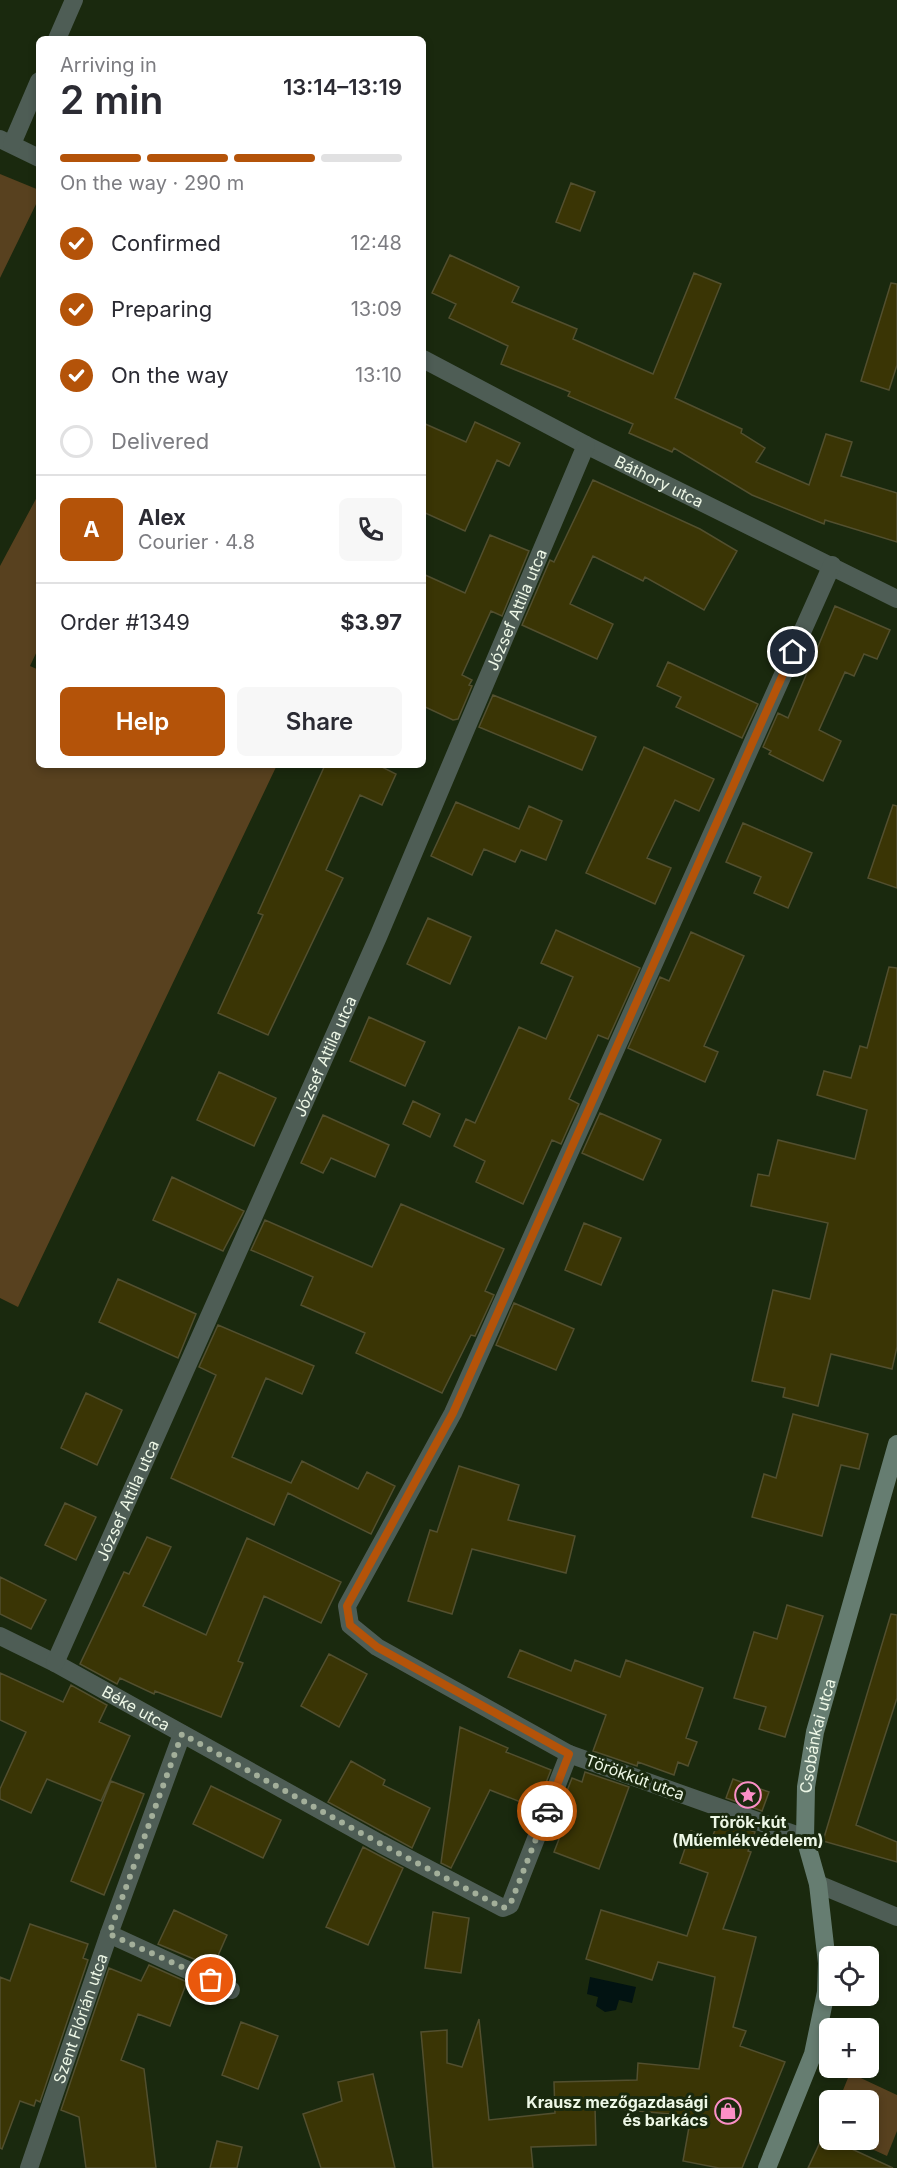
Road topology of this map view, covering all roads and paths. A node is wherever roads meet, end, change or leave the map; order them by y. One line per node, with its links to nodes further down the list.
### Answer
1 (74, 0): 2 (street)
2 (58, 36)
3 (36, 86): 4 (street)
4 (6, 141): 5 (street)
5 (36, 156)
6 (426, 361): 7 (street, Báthory utca)
7 (586, 445): 8 (street, Báthory utca); 12 (street, József Attila utca)
8 (832, 565): 9 (street, Báthory utca); 14 (street, Törökkút utca)
9 (897, 599)
10 (897, 1444): 15 (main road, Csobánkai utca)
11 (0, 1636): 12 (street, Béke utca)
12 (55, 1663): 13 (street, Béke utca)
13 (182, 1734): 14 (street, Béke utca); 18 (street, Szent Flórián utca)
14 (569, 1754): 15 (street, Törökkút utca)
15 (805, 1838): 16 (main road, Csobánkai utca)
16 (818, 1884): 17 (street); 21 (main road, Csobánkai utca)
17 (897, 1917)
18 (109, 1934): 19 (street); 20 (street, Szent Flórián utca)
19 (231, 1990)
20 (29, 2168)
21 (767, 2168)

